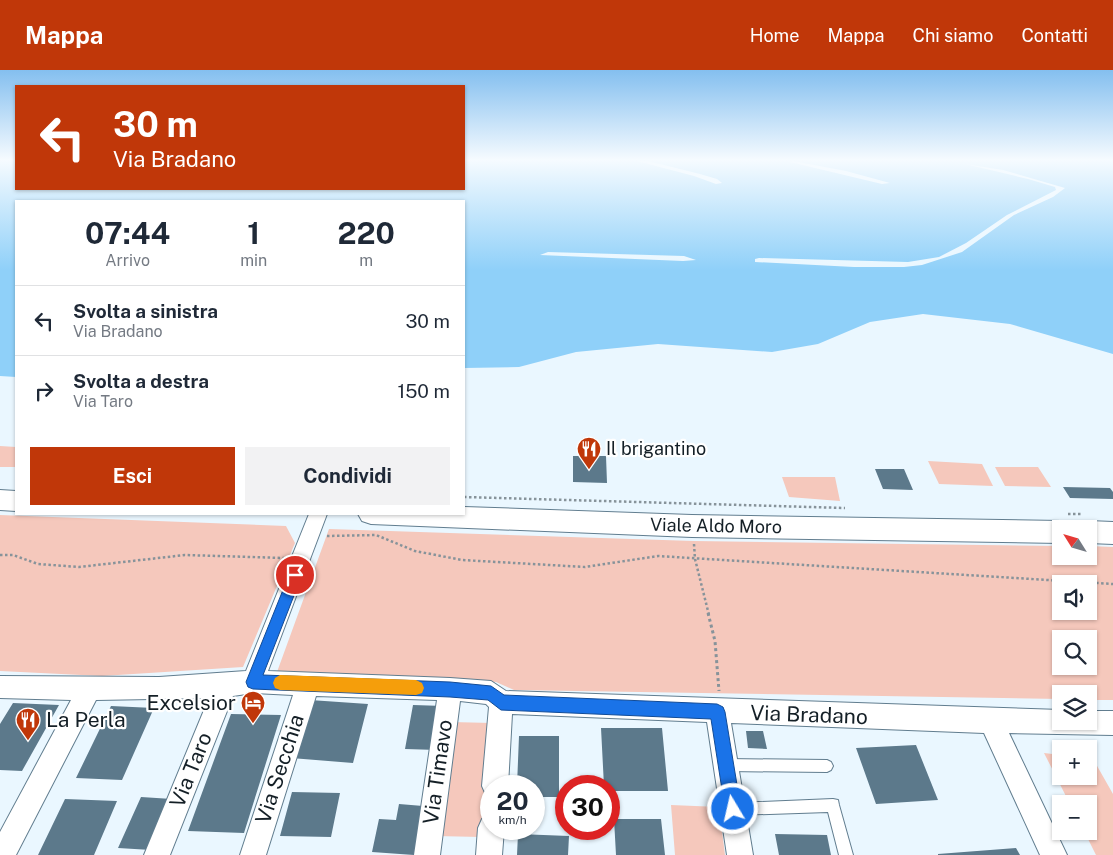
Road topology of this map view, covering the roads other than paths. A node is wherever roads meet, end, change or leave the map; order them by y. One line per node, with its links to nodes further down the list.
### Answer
1 (0, 500): 2 (street)
2 (15, 501)
3 (318, 515): 8 (street)
4 (398, 515): 5 (street, Viale Aldo Moro)
5 (1052, 532)
6 (1098, 532): 7 (street)
7 (1113, 533)
8 (253, 682): 9 (street, Via Bradano); 10 (street, Via Bradano)
9 (308, 684): 13 (street, Via Bradano); 25 (street, Via Secchia)
10 (225, 686): 12 (street, Via Bradano); 24 (street, Via Taro)
11 (0, 687): 12 (street, Via Bradano)
12 (90, 688): 23 (street)
13 (450, 689): 14 (street, Via Bradano); 26 (street, Via Timavo)
14 (501, 702): 15 (street, Via Bradano); 20 (street)
15 (717, 712): 16 (street, Via Bradano); 18 (street)
16 (991, 721): 17 (street, Via Bradano); 30 (street)
17 (1113, 723)
18 (726, 766): 19 (lane); 21 (street)
19 (827, 766)
20 (496, 775)
21 (733, 809): 28 (street); 29 (lane)
22 (490, 840): 27 (street)
23 (2, 855)
24 (156, 855)
25 (253, 855)
26 (426, 855)
27 (489, 855)
28 (740, 855)
29 (846, 855)
30 (1054, 855)

